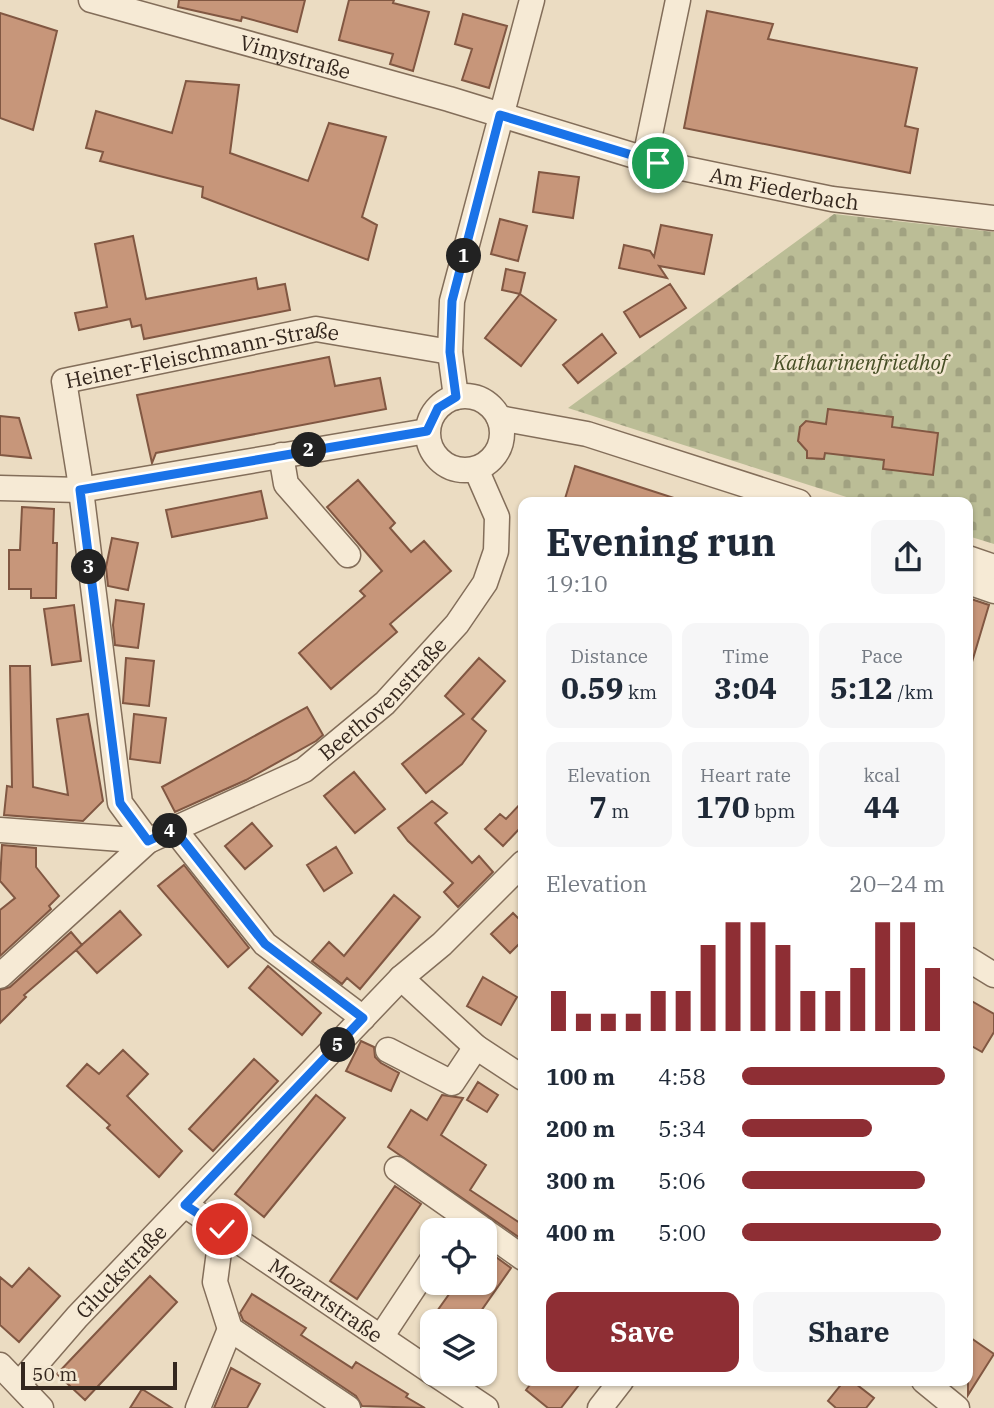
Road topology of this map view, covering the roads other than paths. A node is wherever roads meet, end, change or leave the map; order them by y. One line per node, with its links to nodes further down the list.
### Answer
1 (91, 0): 4 (street, Vimystraße)
2 (532, 0): 4 (street)
3 (678, 0): 5 (street)
4 (500, 115): 5 (street, Am Fiederbach); 7 (street)
5 (645, 158): 6 (street, Am Fiederbach)
6 (994, 218)
7 (450, 352): 8 (street); 14 (street, Heiner-Fleischmann-Straße)
8 (456, 397): 9 (street); 10 (street)
9 (499, 418): 12 (street); 15 (street)
10 (427, 431): 11 (street); 12 (street)
11 (281, 455): 14 (street); 16 (street)
12 (476, 469): 21 (street, Beethovenstraße)
13 (0, 488): 14 (street)
14 (80, 490): 23 (street)
15 (783, 497)
16 (348, 555)
17 (973, 560): 18 (street)
18 (994, 567)
19 (973, 584): 20 (street)
20 (994, 591)
21 (174, 829): 23 (street, Beethovenstraße); 29 (street)
22 (0, 830): 23 (street)
23 (148, 841): 27 (street)
24 (518, 868): 28 (street, Gluckstraße)
25 (973, 962): 26 (street)
26 (994, 975)
27 (0, 976)
28 (401, 978): 29 (street, Gluckstraße); 30 (street)
29 (363, 1018): 34 (street, Gluckstraße)
30 (476, 1047): 31 (street); 32 (street)
31 (388, 1050)
32 (518, 1075)
33 (397, 1169): 35 (street)
34 (185, 1205): 36 (street, Mozartstraße); 44 (street, Gluckstraße)
35 (452, 1218)
36 (222, 1229): 40 (street); 41 (street, Mozartstraße)
37 (497, 1239): 38 (street)
38 (518, 1254)
39 (420, 1278): 41 (street)
40 (230, 1329): 49 (street); 50 (street)
41 (382, 1337): 42 (street, Mozartstraße)
42 (420, 1363)
43 (0, 1365): 44 (street)
44 (19, 1384): 48 (street)
45 (453, 1386): 51 (street, Mozartstraße)
46 (617, 1386): 52 (street)
47 (930, 1386): 53 (street)
48 (41, 1408)
49 (198, 1408)
50 (348, 1408)
51 (486, 1408)
52 (600, 1408)
53 (957, 1408)

